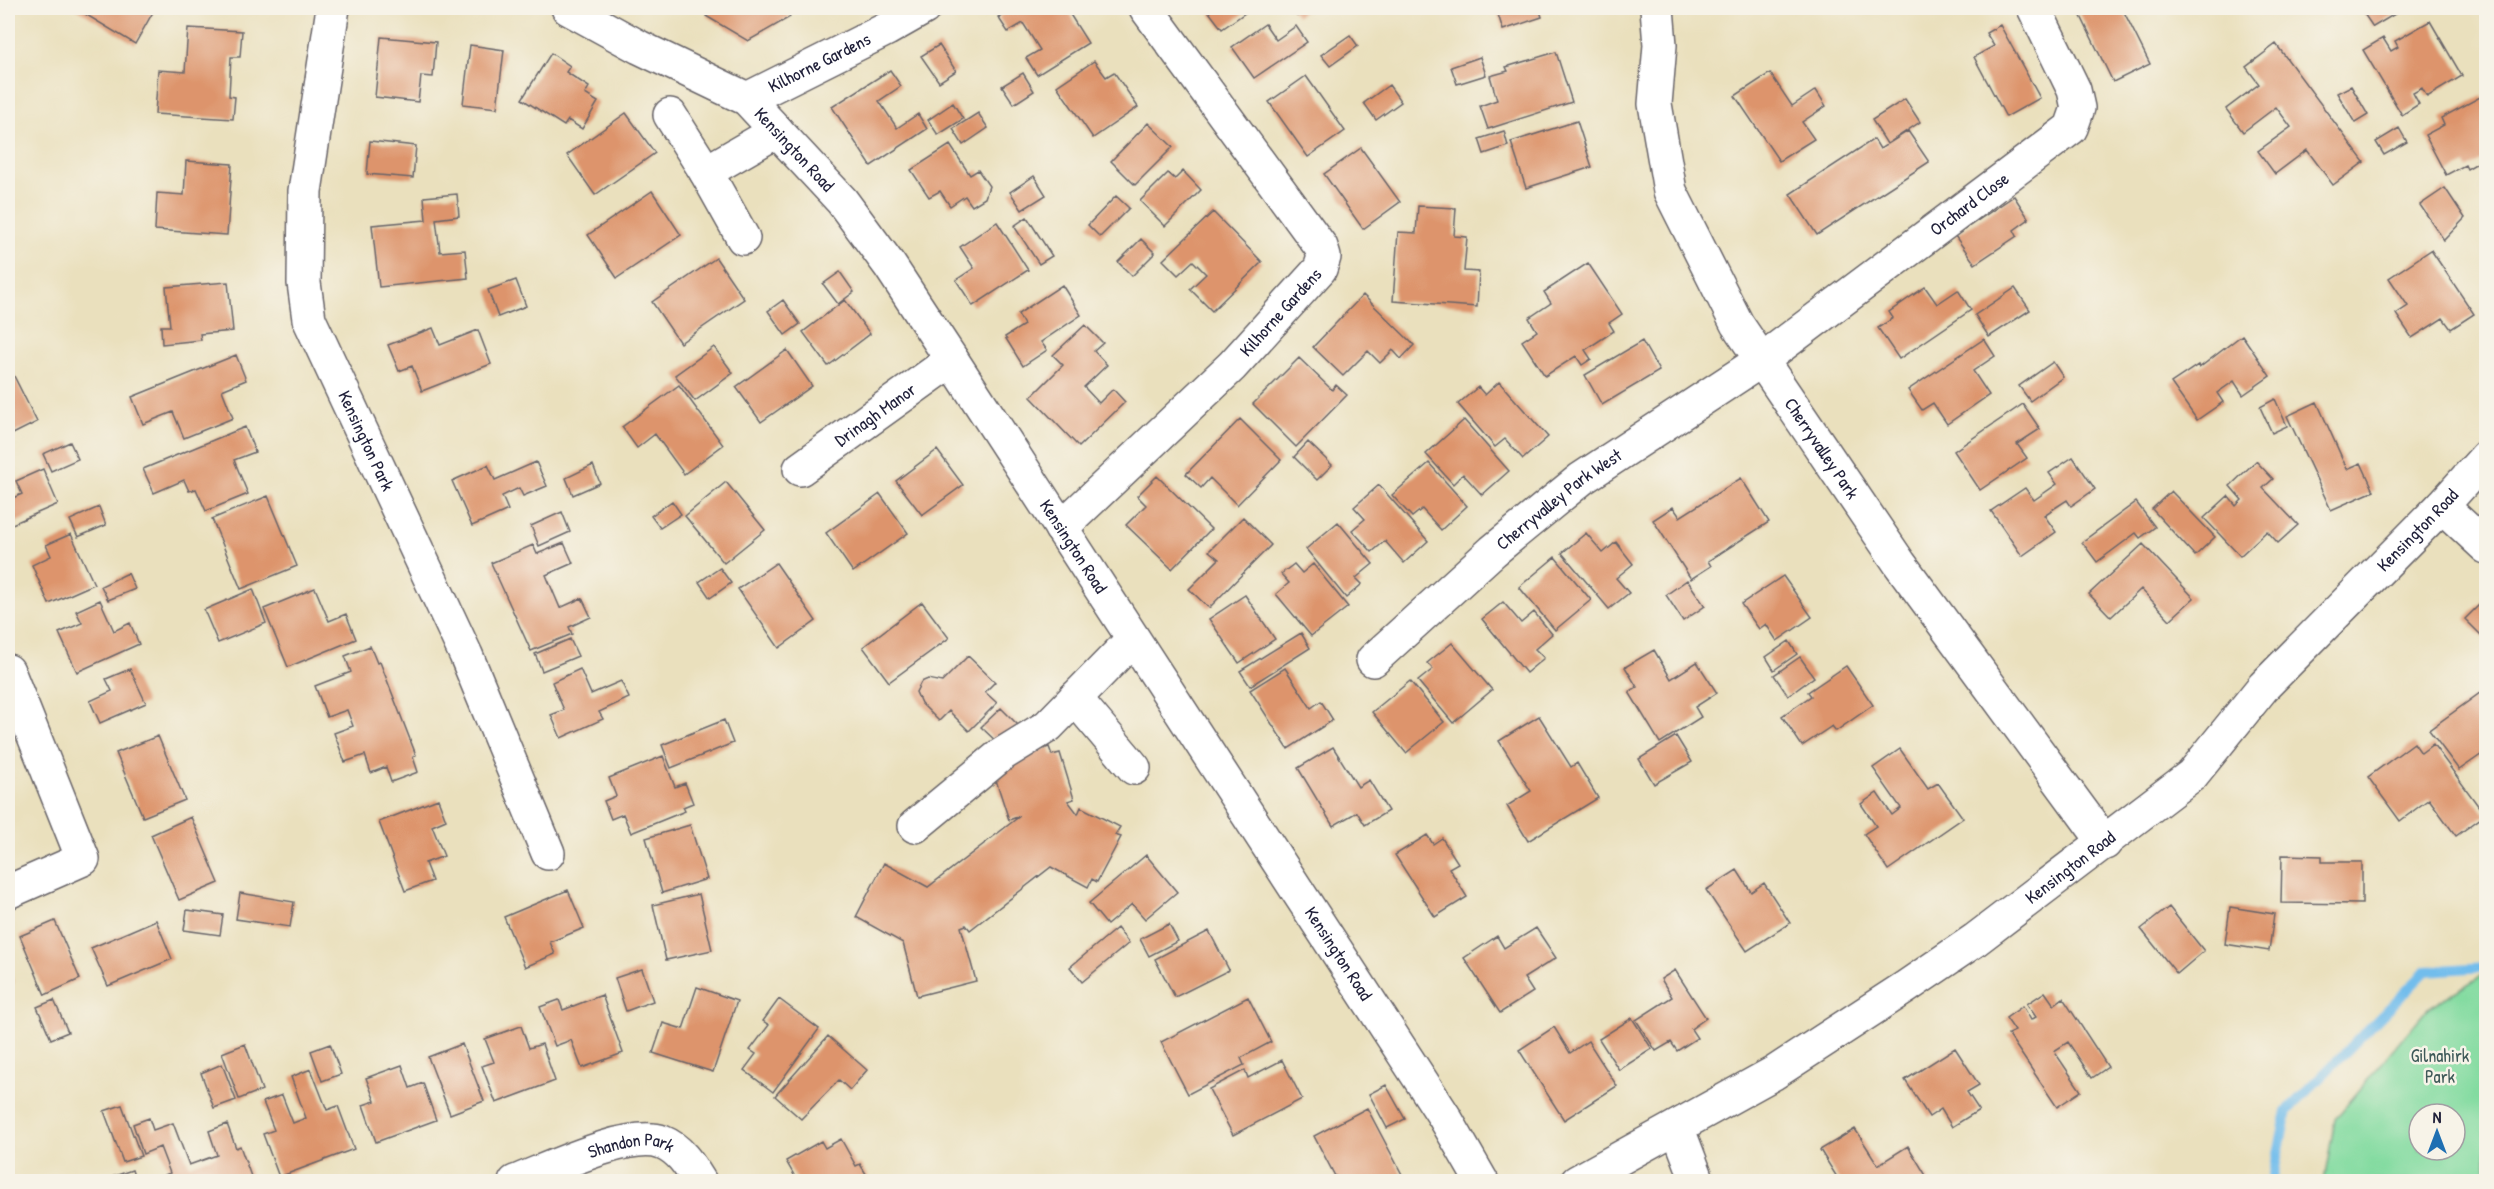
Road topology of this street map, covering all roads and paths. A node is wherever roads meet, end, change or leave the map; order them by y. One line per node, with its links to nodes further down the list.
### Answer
1 (333, 8): 26 (street, Kensington Park)
2 (568, 8): 7 (street, Kensington Road)
3 (924, 8): 7 (street, Kilhorne Gardens)
4 (1146, 8): 17 (street, Kilhorne Gardens)
5 (1657, 8): 13 (street, Cherryvalley Park)
6 (2034, 8): 13 (street, Orchard Close)
7 (747, 99): 9 (street, Kensington Road)
8 (670, 115): 10 (street)
9 (777, 131): 10 (street); 12 (street, Kensington Road)
10 (706, 172): 11 (street)
11 (743, 238)
12 (952, 360): 15 (street, Drinagh Manor); 17 (street, Kensington Road)
13 (1762, 360): 20 (street, Cherryvalley Park West); 25 (street, Cherryvalley Park)
14 (2487, 457): 16 (street, Kensington Road)
15 (800, 469)
16 (2442, 506): 18 (street); 25 (street, Kensington Road)
17 (1061, 528): 19 (street, Kensington Road)
18 (2487, 547)
19 (1133, 639): 22 (street); 31 (street, Kensington Road)
20 (1373, 660)
21 (8, 671): 27 (street)
22 (1075, 698): 23 (street); 24 (street)
23 (1134, 768)
24 (915, 826)
25 (2105, 843): 28 (street, Kensington Road)
26 (548, 853)
27 (8, 892)
28 (1677, 1127): 32 (street, Kensington Road); 33 (street)
29 (515, 1182): 30 (street, Shandon Park)
30 (700, 1182)
31 (1482, 1182)
32 (1577, 1182)
33 (1698, 1182)

